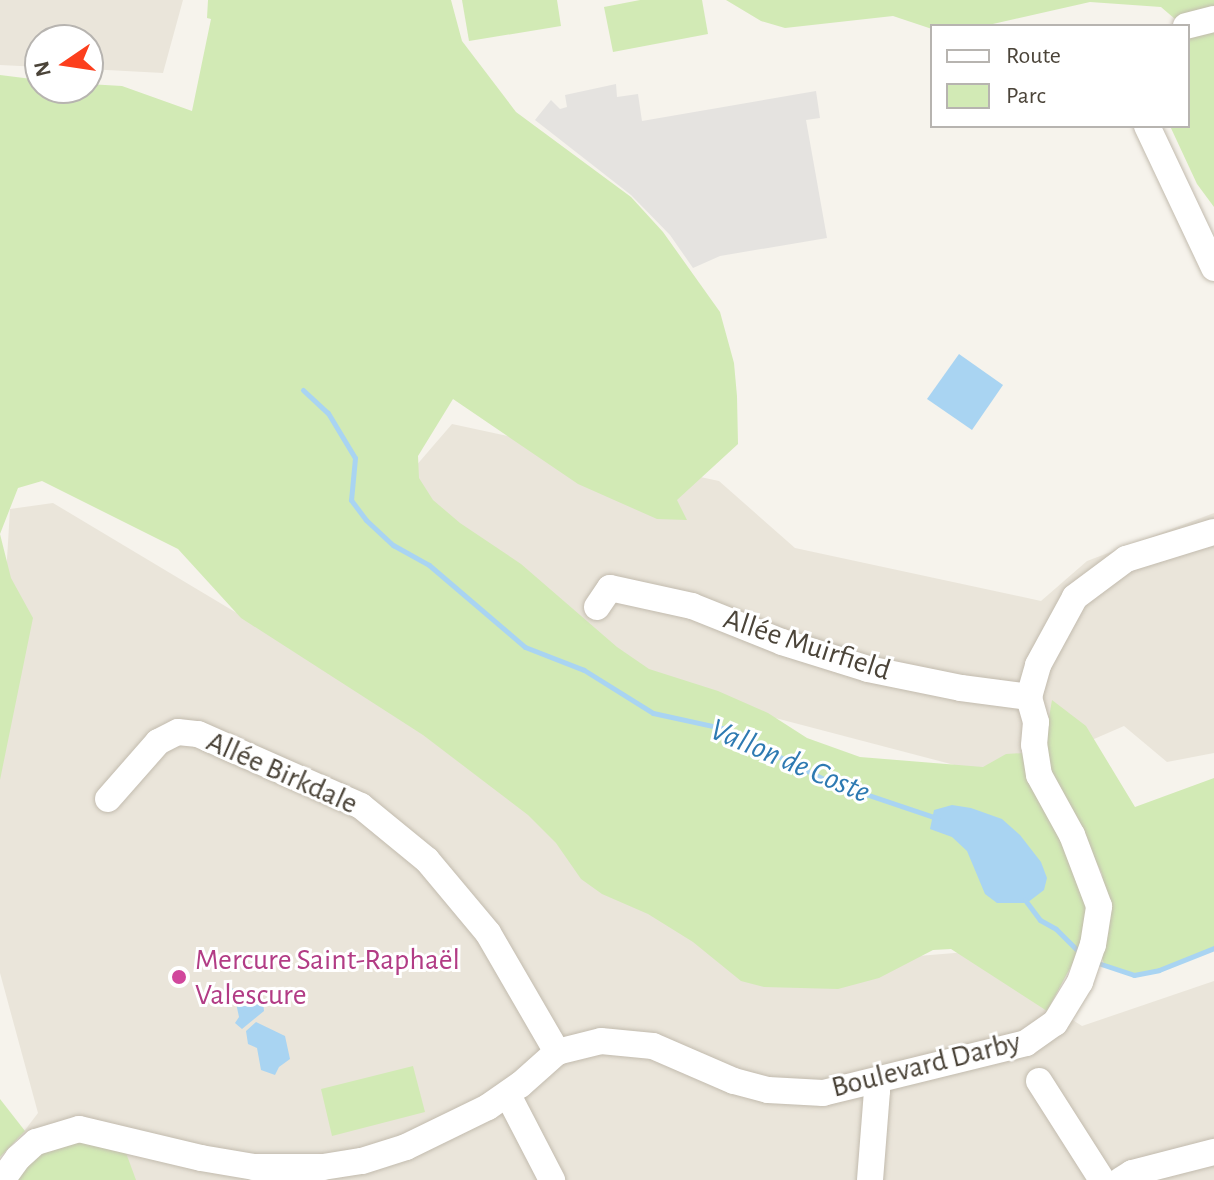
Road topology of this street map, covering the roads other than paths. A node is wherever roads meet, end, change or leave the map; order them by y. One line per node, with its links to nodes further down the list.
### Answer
1 (1214, 19): 2 (street)
2 (1190, 25)
3 (1148, 128): 4 (street)
4 (1214, 268)
5 (1214, 532): 7 (street, Boulevard Darby)
6 (597, 607): 7 (street, Allée Muirfield)
7 (1029, 697): 11 (street, Boulevard Darby)
8 (108, 799): 9 (street, Allée Birkdale)
9 (557, 1052): 11 (street, Boulevard Darby); 12 (street, Boulevard Darby)
10 (1039, 1081): 18 (street)
11 (875, 1082): 17 (street)
12 (508, 1095): 14 (street, Boulevard Darby); 16 (street)
13 (1214, 1152): 19 (street)
14 (326, 1174): 15 (street, Boulevard Darby)
15 (2, 1180)
16 (552, 1180)
17 (870, 1180)
18 (1102, 1180)
19 (1121, 1180)

